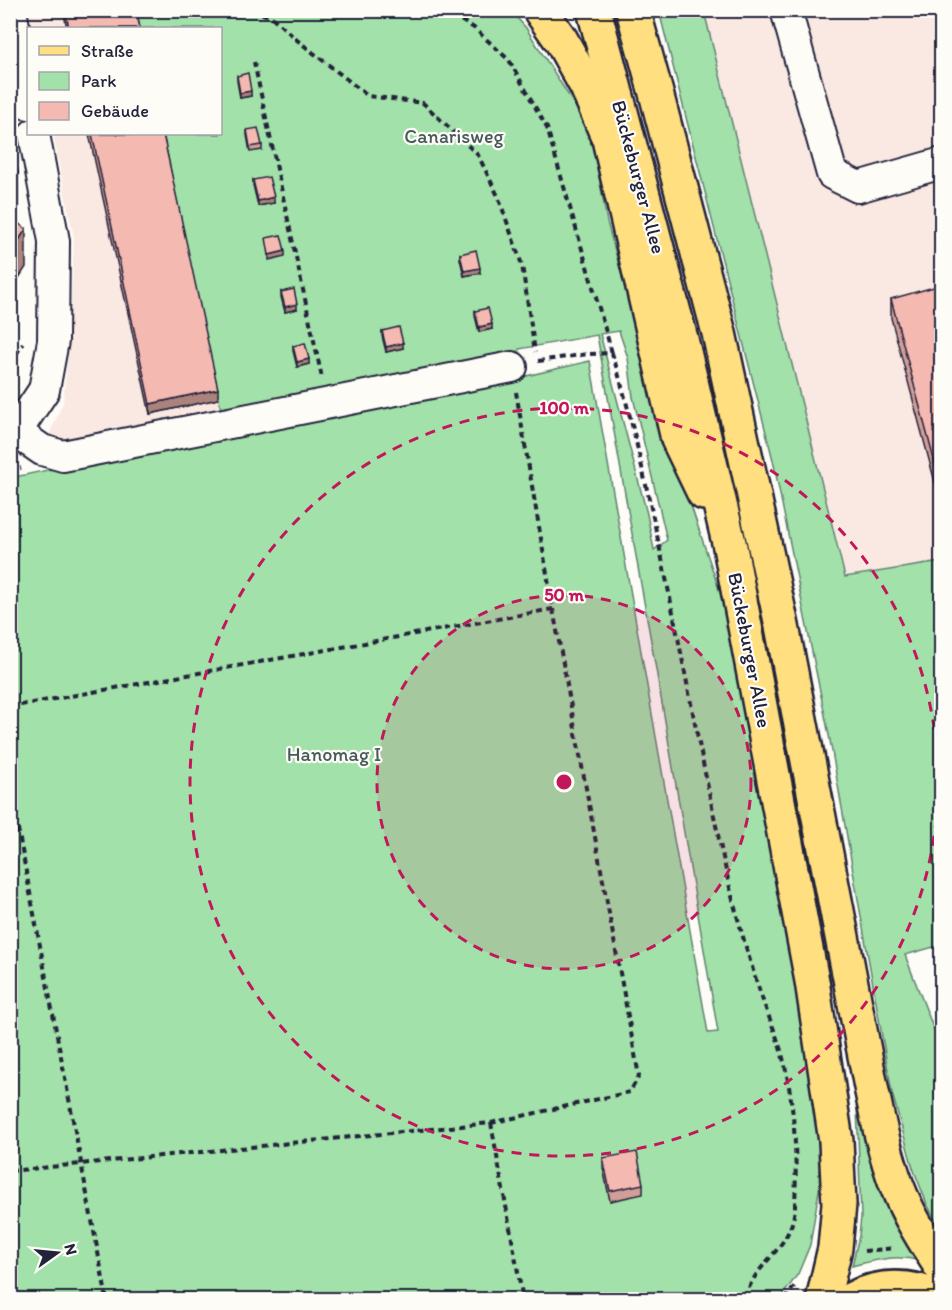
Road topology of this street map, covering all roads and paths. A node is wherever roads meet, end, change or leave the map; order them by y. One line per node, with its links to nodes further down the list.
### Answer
1 (11, 10): 9 (street)
2 (252, 10): 13 (path)
3 (442, 10): 12 (path)
4 (540, 10): 16 (main road)
5 (594, 10): 16 (main road, Bückeburger Allee)
6 (633, 10): 24 (main road, Bückeburger Allee)
7 (786, 10): 11 (street)
8 (254, 62): 14 (path)
9 (27, 98)
10 (34, 135): 15 (street)
11 (942, 163)
12 (612, 353): 13 (path); 27 (path)
13 (524, 364): 14 (street); 17 (path)
14 (327, 404): 15 (street)
15 (13, 434)
16 (730, 547): 23 (main road, Bückeburger Allee)
17 (553, 609): 18 (path); 20 (path)
18 (10, 707)
19 (10, 787): 21 (path)
20 (491, 1124): 21 (path); 26 (path)
21 (81, 1164): 22 (path); 25 (path)
22 (10, 1171)
23 (835, 1248): 24 (path); 28 (main road, Bückeburger Allee)
24 (933, 1255)
25 (106, 1299)
26 (523, 1299)
27 (746, 1299)
28 (823, 1299)
29 (850, 1299): 30 (main road)
30 (942, 1299)

